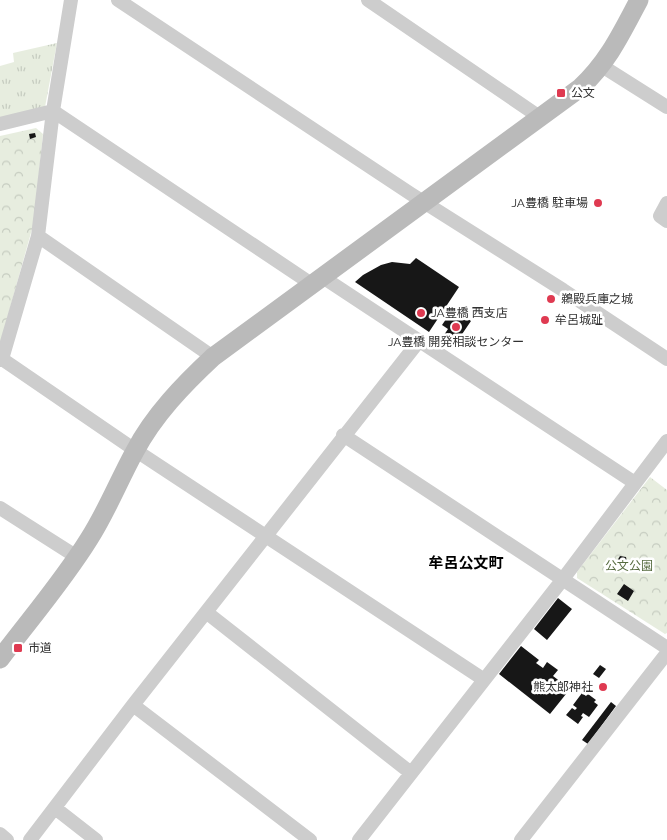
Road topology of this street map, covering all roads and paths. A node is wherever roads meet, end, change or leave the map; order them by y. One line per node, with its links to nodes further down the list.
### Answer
1 (71, 0): 7 (street)
2 (118, 0): 10 (street)
3 (368, 0): 8 (street)
4 (635, 2): 5 (street)
5 (602, 66): 6 (street); 8 (street)
6 (667, 107)
7 (53, 111): 9 (street); 13 (street); 14 (street)
8 (540, 118): 10 (street)
9 (0, 124)
10 (424, 203): 14 (street); 18 (street)
11 (667, 203): 12 (street)
12 (667, 221)
13 (38, 236): 16 (street); 17 (street)
14 (318, 281): 15 (street); 16 (street)
15 (419, 340): 19 (street); 22 (street)
16 (212, 358): 21 (street)
17 (1, 360): 21 (street)
18 (667, 360)
19 (343, 435): 24 (street); 26 (street)
20 (667, 441): 22 (street)
21 (135, 450): 24 (street); 25 (street)
22 (635, 483): 26 (street)
23 (0, 508): 25 (street)
24 (266, 535): 27 (street); 31 (street)
25 (77, 557): 30 (street)
26 (562, 580): 28 (street); 31 (street)
27 (206, 612): 32 (street); 33 (street)
28 (667, 648)
29 (667, 653): 41 (street)
30 (0, 659)
31 (483, 679): 33 (street)
32 (133, 705): 34 (street); 39 (street)
33 (411, 773): 40 (street)
34 (55, 808): 37 (street); 38 (street)
35 (0, 834): 36 (street)
36 (7, 840)
37 (30, 840)
38 (96, 840)
39 (310, 840)
40 (359, 840)
41 (521, 840)

